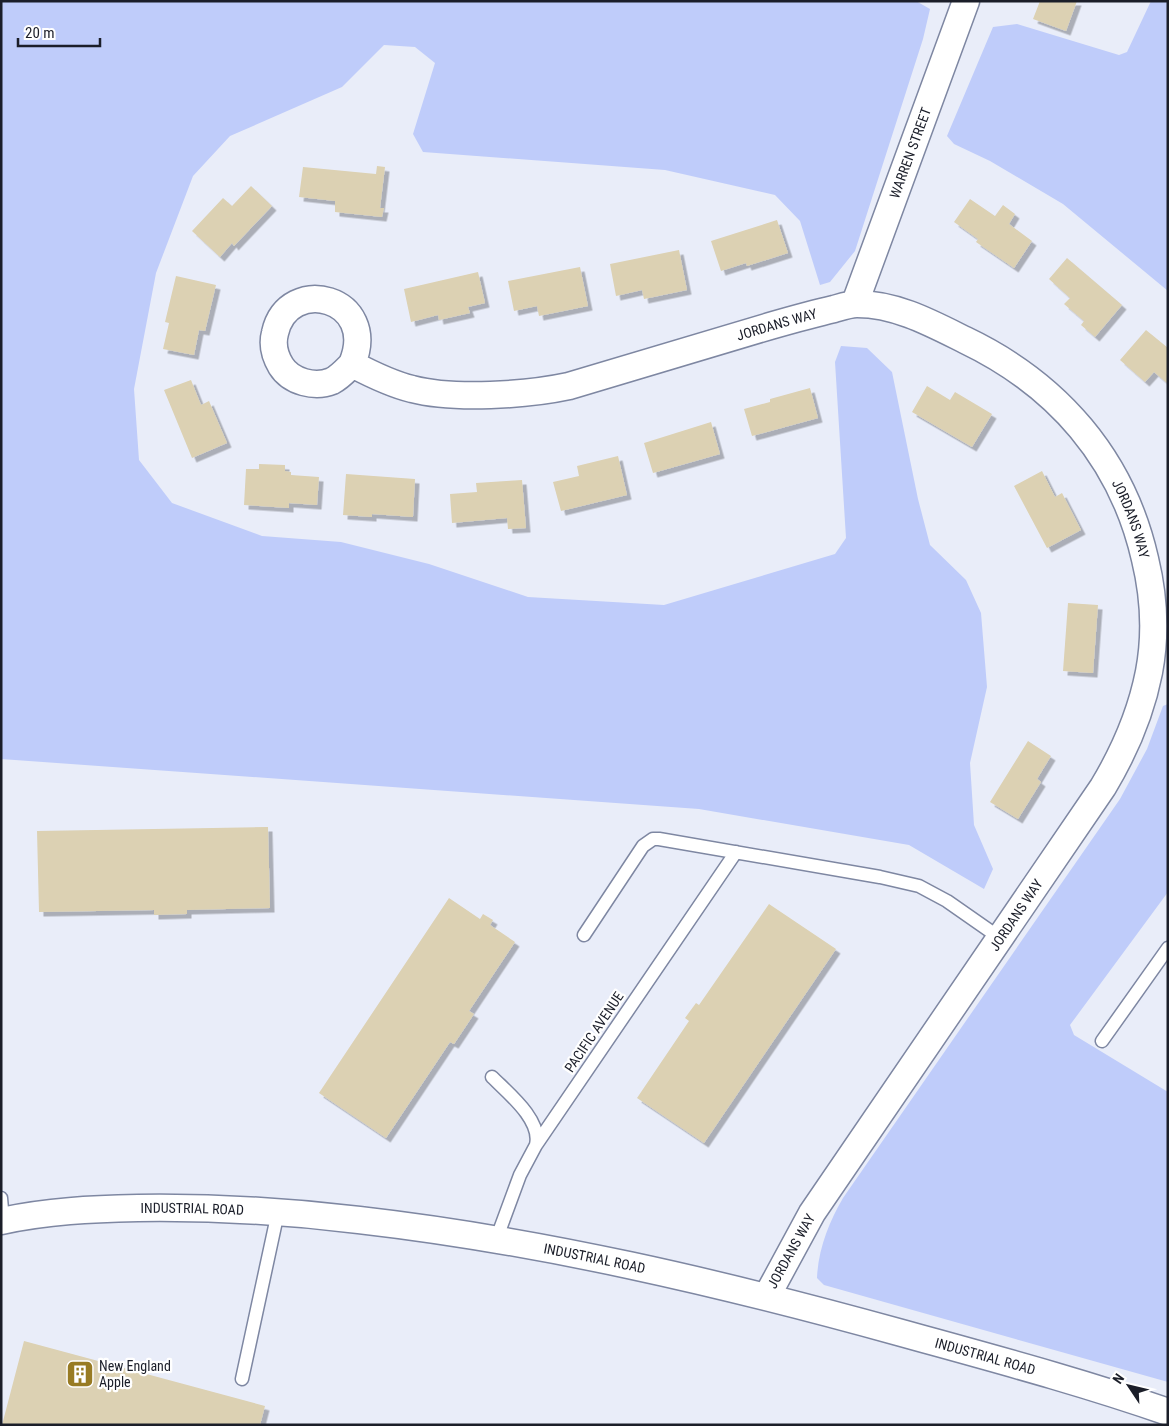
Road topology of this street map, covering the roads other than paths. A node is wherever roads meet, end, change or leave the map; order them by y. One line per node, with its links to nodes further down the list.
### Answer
1 (966, 1): 2 (street, WARREN STREET)
2 (855, 303): 3 (street, JORDANS WAY); 6 (street, JORDANS WAY)
3 (352, 364)
4 (736, 852): 5 (lane); 6 (lane); 10 (lane, PACIFIC AVENUE)
5 (584, 935)
6 (1000, 938): 14 (street, JORDANS WAY)
7 (1168, 948): 8 (lane)
8 (1102, 1041)
9 (492, 1077): 10 (lane)
10 (536, 1145): 13 (lane, PACIFIC AVENUE)
11 (278, 1212): 12 (street, INDUSTRIAL ROAD); 13 (street, INDUSTRIAL ROAD); 15 (lane)
12 (2, 1213)
13 (496, 1240): 14 (street, INDUSTRIAL ROAD)
14 (767, 1296): 16 (street, INDUSTRIAL ROAD)
15 (242, 1379)
16 (1168, 1412)

